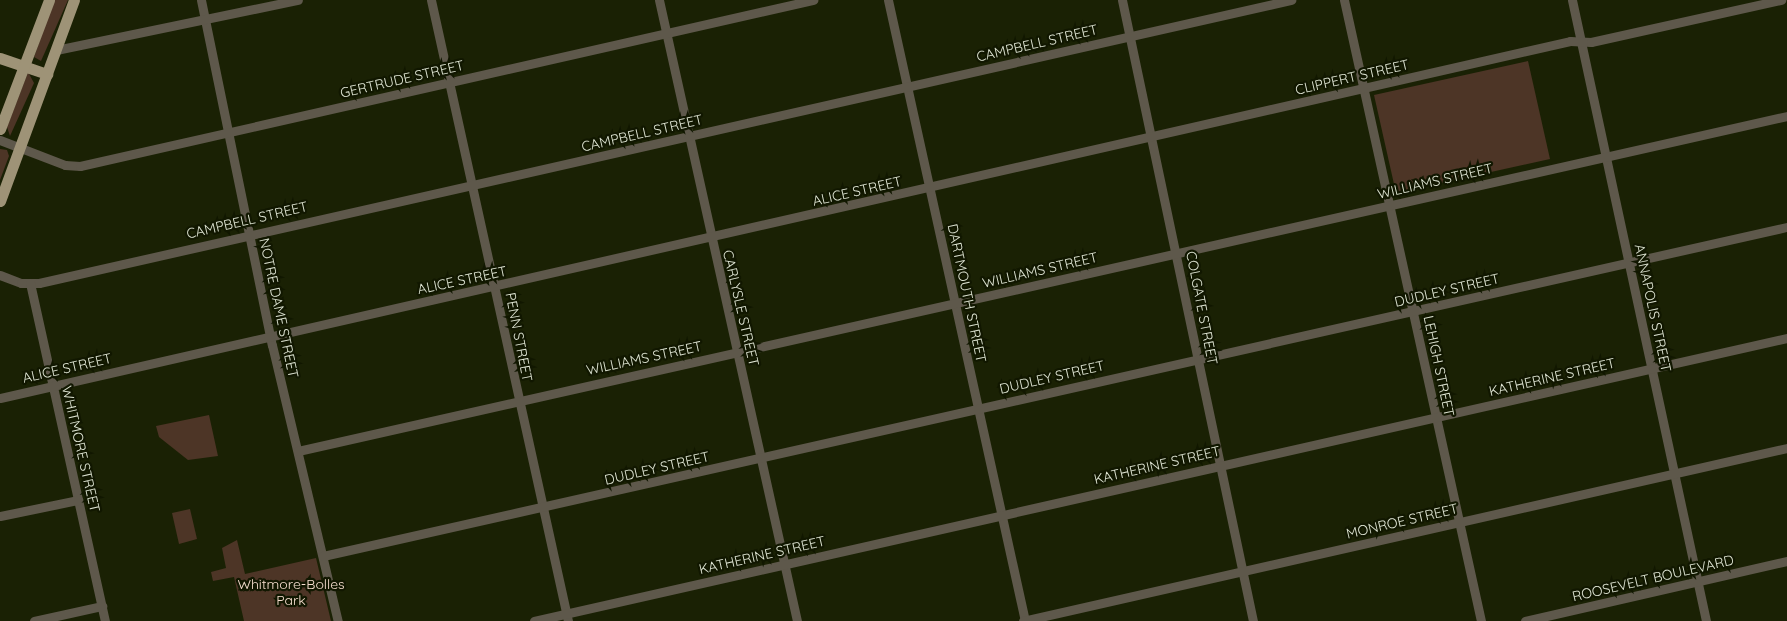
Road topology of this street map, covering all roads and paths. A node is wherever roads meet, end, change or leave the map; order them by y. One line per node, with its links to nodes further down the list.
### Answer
1 (49, 0): 20 (main road)
2 (74, 0): 18 (main road)
3 (201, 0): 14 (street, NOTRE DAME STREET)
4 (298, 0): 14 (street)
5 (431, 0): 22 (street, PENN STREET)
6 (659, 0): 15 (street, CARLYSLE STREET)
7 (813, 0): 15 (street, GERTRUDE STREET)
8 (888, 0): 23 (street, DARTMOUTH STREET)
9 (1122, 0): 16 (street, COLGATE STREET)
10 (1291, 0): 16 (street, CAMPBELL STREET)
11 (1344, 0): 24 (street, LEHIGH STREET)
12 (1572, 0): 17 (street, ANNAPOLIS STREET)
13 (1781, 0): 17 (street, CLIPPERT STREET)
14 (205, 21): 18 (street); 27 (street, NOTRE DAME STREET)
15 (666, 33): 22 (street, GERTRUDE STREET); 28 (street, CARLYSLE STREET)
16 (1130, 36): 23 (street, CAMPBELL STREET); 29 (street, COLGATE STREET)
17 (1581, 41): 24 (street, CLIPPERT STREET); 32 (street, ANNAPOLIS STREET)
18 (56, 50): 21 (main road)
19 (0, 58): 20 (main road)
20 (24, 66): 21 (main road); 26 (main road)
21 (47, 74): 31 (main road)
22 (449, 82): 27 (street, GERTRUDE STREET); 33 (street, PENN STREET)
23 (907, 86): 28 (street, CAMPBELL STREET); 34 (street, DARTMOUTH STREET)
24 (1364, 88): 29 (street, CLIPPERT STREET); 36 (street, LEHIGH STREET)
25 (1787, 116): 32 (street, WILLIAMS STREET)
26 (0, 129)
27 (228, 132): 31 (street, GERTRUDE STREET); 38 (street, NOTRE DAME STREET)
28 (689, 136): 33 (street, CAMPBELL STREET); 39 (street, CARLYSLE STREET)
29 (1154, 138): 34 (street, CLIPPERT STREET); 40 (street, COLGATE STREET)
30 (0, 140): 31 (street, GERTRUDE STREET)
31 (20, 148): 35 (main road)
32 (1606, 157): 36 (street, WILLIAMS STREET); 41 (street, ANNAPOLIS STREET)
33 (472, 185): 38 (street, CAMPBELL STREET); 44 (street, PENN STREET)
34 (930, 189): 39 (street, ALICE STREET); 45 (street, DARTMOUTH STREET)
35 (0, 201)
36 (1390, 206): 40 (street, WILLIAMS STREET); 46 (street, LEHIGH STREET)
37 (1787, 227): 41 (street, DUDLEY STREET)
38 (249, 234): 43 (street, CAMPBELL STREET); 47 (street, NOTRE DAME STREET)
39 (711, 237): 44 (street, ALICE STREET); 49 (street, CARLYSLE STREET)
40 (1177, 252): 45 (street, WILLIAMS STREET); 50 (street, COLGATE STREET)
41 (1629, 263): 46 (street, DUDLEY STREET); 51 (street, ANNAPOLIS STREET)
42 (0, 274): 43 (street, CAMPBELL STREET)
43 (30, 283): 52 (street, WHITMORE STREET)
44 (495, 287): 47 (street, ALICE STREET); 54 (street, PENN STREET)
45 (955, 303): 49 (street, WILLIAMS STREET); 55 (street, DARTMOUTH STREET)
46 (1413, 312): 50 (street, DUDLEY STREET); 56 (street, LEHIGH STREET)
47 (270, 336): 52 (street, ALICE STREET); 58 (street, NOTRE DAME STREET)
48 (1787, 338): 51 (street, KATHERINE STREET)
49 (736, 352): 54 (street, WILLIAMS STREET); 59 (street, CARLYSLE STREET)
50 (1199, 358): 55 (street, DUDLEY STREET); 60 (street, COLGATE STREET)
51 (1652, 367): 56 (street, KATHERINE STREET); 61 (street, ANNAPOLIS STREET)
52 (53, 386): 53 (street, ALICE STREET); 62 (street, WHITMORE STREET)
53 (0, 398)
54 (518, 401): 58 (street, WILLIAMS STREET); 63 (street, PENN STREET)
55 (978, 408): 59 (street, DUDLEY STREET); 64 (street, DARTMOUTH STREET)
56 (1436, 418): 60 (street, KATHERINE STREET); 66 (street, LEHIGH STREET)
57 (1787, 448): 61 (street, MONROE STREET)
58 (298, 450): 67 (street, NOTRE DAME STREET)
59 (760, 459): 63 (street, DUDLEY STREET); 69 (street, CARLYSLE STREET)
60 (1221, 465): 64 (street, KATHERINE STREET); 70 (street, COLGATE STREET)
61 (1675, 472): 66 (street, MONROE STREET); 71 (street, ANNAPOLIS STREET)
62 (78, 500): 65 (street); 72 (street, WHITMORE STREET)
63 (542, 508): 67 (street, DUDLEY STREET); 73 (street, PENN STREET)
64 (1002, 515): 69 (street, KATHERINE STREET); 79 (street, DARTMOUTH STREET)
65 (0, 516)
66 (1459, 522): 70 (street, MONROE STREET); 81 (street, LEHIGH STREET)
67 (323, 556): 76 (street, NOTRE DAME STREET)
68 (1787, 562): 71 (street, ROOSEVELT BOULEVARD)
69 (784, 564): 73 (street, KATHERINE STREET); 78 (street, CARLYSLE STREET)
70 (1242, 570): 79 (street, MONROE STREET); 80 (street, COLGATE STREET)
71 (1698, 582): 82 (street, ROOSEVELT BOULEVARD); 83 (street, ANNAPOLIS STREET)
72 (102, 606): 74 (street); 75 (street, WHITMORE STREET)
73 (567, 617): 77 (street, KATHERINE STREET)
74 (34, 621)
75 (105, 621)
76 (338, 621)
77 (534, 621)
78 (797, 621)
79 (1024, 621)
80 (1253, 621)
81 (1481, 621)
82 (1525, 621)
83 (1706, 621)

